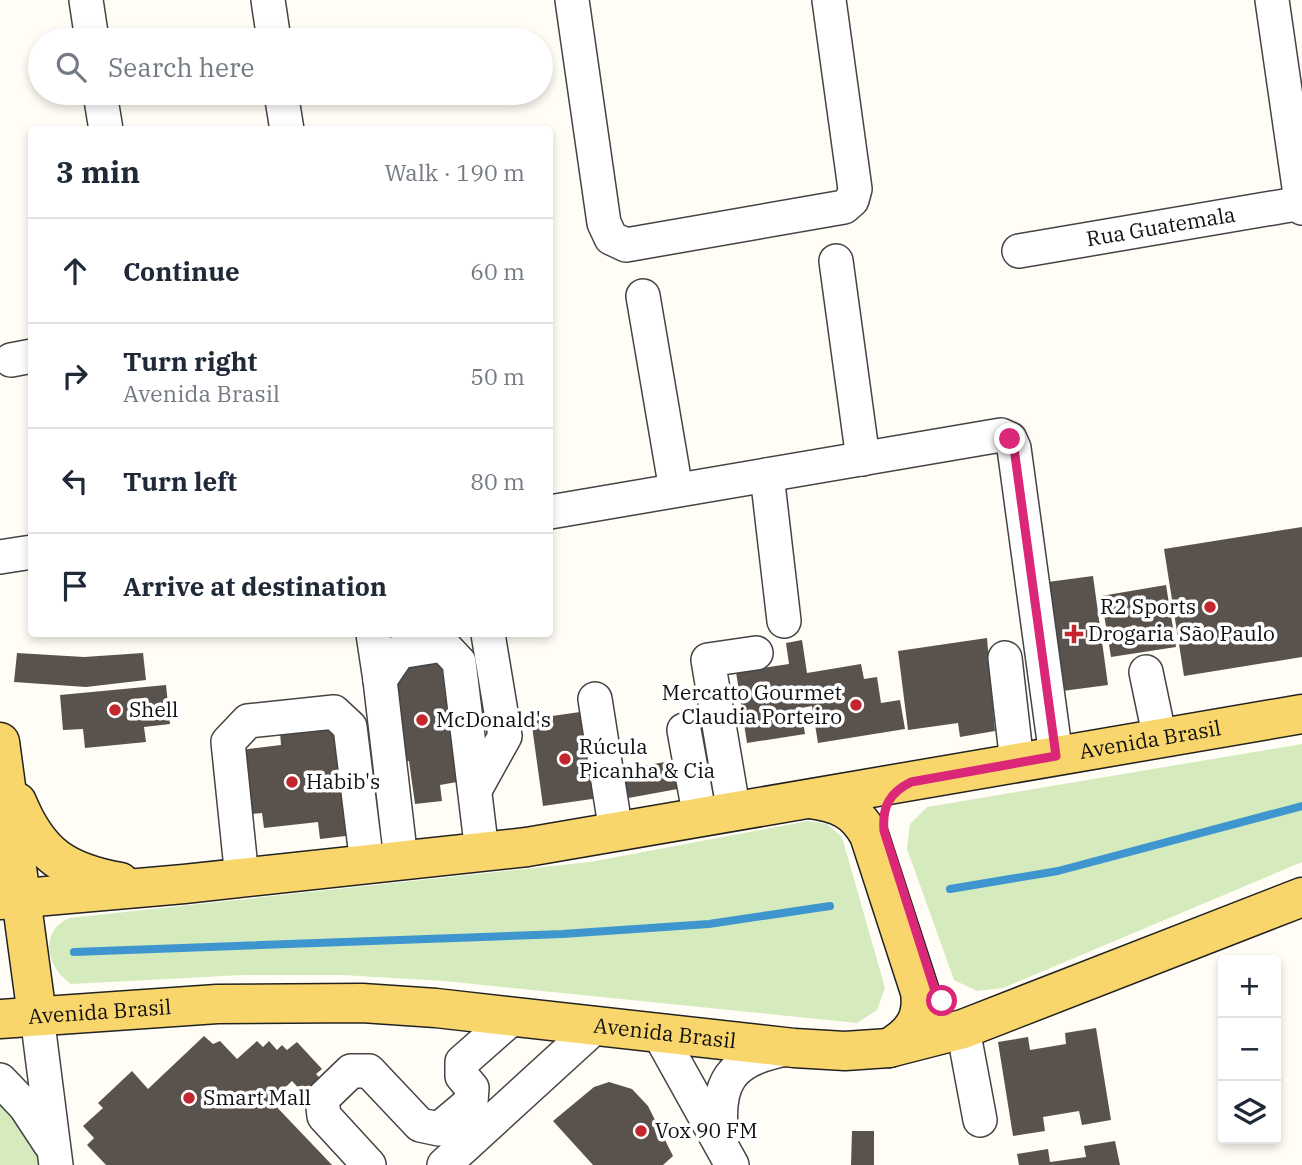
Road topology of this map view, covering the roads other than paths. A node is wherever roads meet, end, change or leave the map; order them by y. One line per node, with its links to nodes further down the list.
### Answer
1 (86, 0): 6 (street)
2 (268, 0): 7 (street)
3 (572, 0): 4 (street)
4 (829, 0)
5 (1272, 0): 12 (street)
6 (90, 28)
7 (272, 28)
8 (102, 105): 10 (street)
9 (283, 105): 11 (street)
10 (105, 126)
11 (286, 126)
12 (1302, 205): 13 (street, Rua Guatemala)
13 (1019, 251)
14 (836, 261): 16 (street)
15 (643, 296): 18 (street)
16 (863, 458): 17 (street); 33 (street)
17 (767, 475): 18 (street); 22 (street)
18 (676, 490): 19 (street)
19 (553, 511)
20 (28, 553): 21 (street)
21 (0, 557)
22 (785, 621)
23 (373, 637): 28 (street)
24 (488, 637): 37 (street)
25 (756, 653): 39 (street)
26 (1005, 658): 34 (street)
27 (1146, 673): 32 (street)
28 (380, 680): 37 (street); 42 (street)
29 (595, 699): 40 (street)
30 (1302, 714): 32 (main road, Avenida Brasil)
31 (684, 730): 39 (street)
32 (1160, 739): 33 (main road, Avenida Brasil)
33 (1056, 756): 34 (main road, Avenida Brasil)
34 (1017, 763): 36 (main road, Avenida Brasil)
35 (1, 766): 44 (main road); 46 (main road)
36 (911, 782): 38 (main road, Avenida Brasil); 49 (main road)
37 (475, 790): 41 (street)
38 (808, 798): 39 (main road, Avenida Brasil); 53 (main road)
39 (717, 816): 40 (main road, Avenida Brasil)
40 (616, 832): 41 (main road, Avenida Brasil)
41 (482, 852): 42 (main road, Avenida Brasil)
42 (384, 862): 43 (main road, Avenida Brasil); 43 (street)
43 (242, 878): 44 (main road, Avenida Brasil)
44 (184, 884): 46 (main road, Avenida Brasil)
45 (1302, 897): 49 (main road, Avenida Brasil)
46 (11, 900): 47 (main road)
47 (18, 1017): 48 (main road, Avenida Brasil); 57 (street)
48 (512, 1018): 50 (main road, Avenida Brasil); 58 (street)
49 (979, 1024): 53 (main road, Avenida Brasil); 55 (street)
50 (596, 1026): 51 (main road, Avenida Brasil); 59 (street)
51 (658, 1032): 52 (main road, Avenida Brasil); 56 (street)
52 (794, 1048): 53 (main road, Avenida Brasil); 56 (street)
53 (889, 1048)
54 (0, 1080): 57 (street)
55 (980, 1120)
56 (727, 1153)
57 (55, 1159)
58 (369, 1165)
59 (444, 1165)

